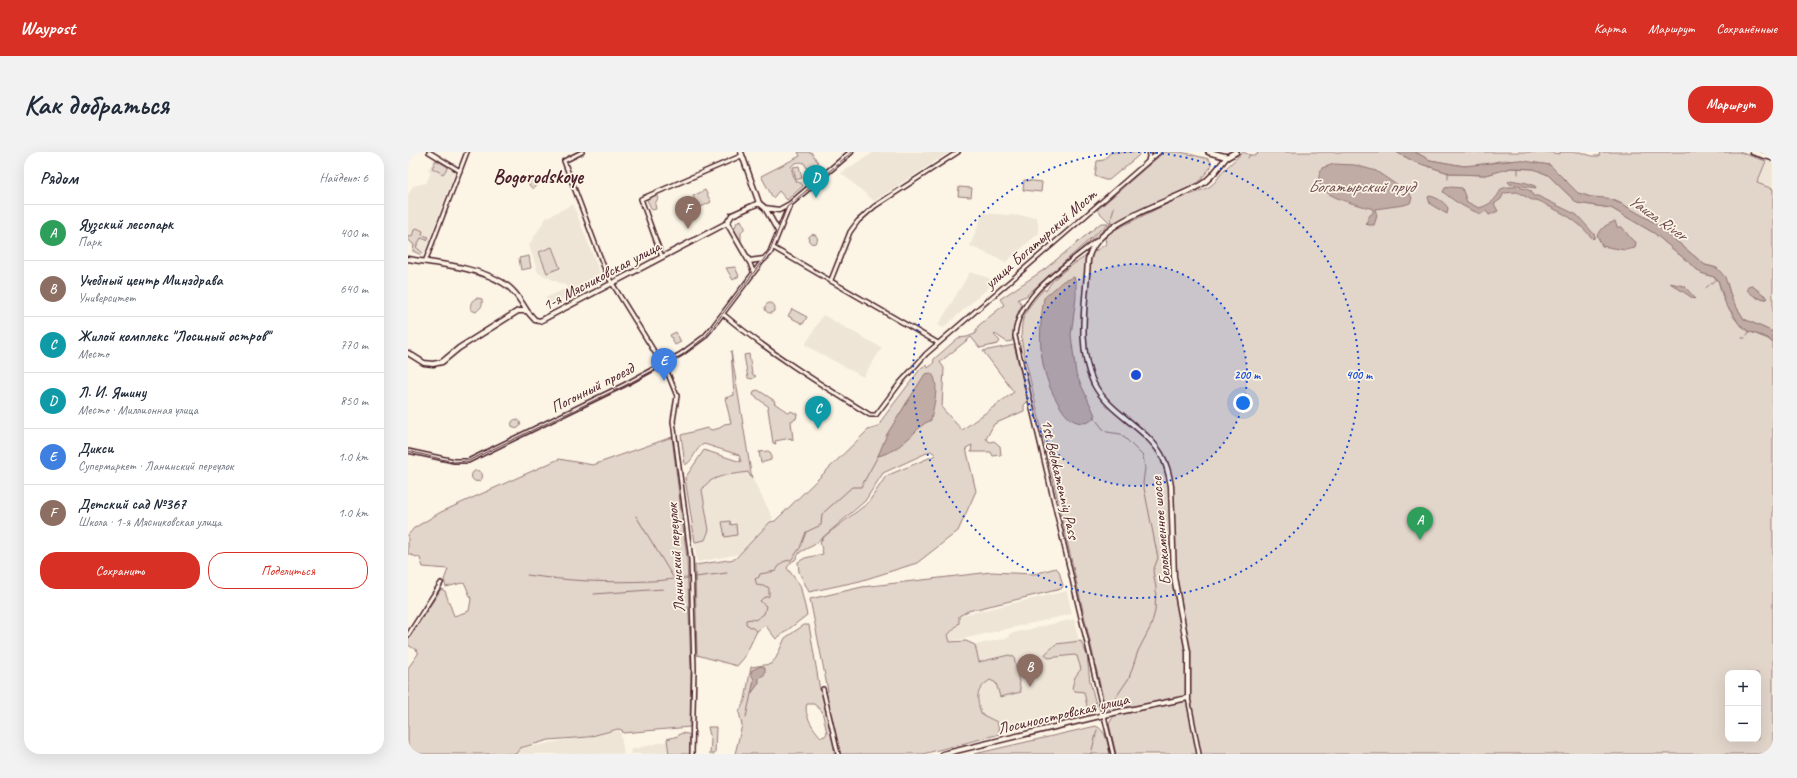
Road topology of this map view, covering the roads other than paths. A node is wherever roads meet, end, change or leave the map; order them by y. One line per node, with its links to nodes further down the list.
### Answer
1 (429, 152): 15 (street)
2 (467, 152): 15 (street)
3 (582, 152): 30 (street, Ланинский переулок)
4 (850, 152): 17 (street)
5 (958, 152): 29 (street)
6 (1150, 152): 14 (street)
7 (1159, 152): 14 (street, улица Богатырский Мост)
8 (1209, 152): 12 (main road)
9 (1236, 152): 12 (main road)
10 (1753, 152): 13 (main road)
11 (741, 154): 16 (street); 23 (street)
12 (1228, 154): 21 (street)
13 (1773, 158)
14 (1147, 162): 33 (street, улица Богатырский Мост)
15 (460, 171): 27 (street)
16 (759, 203): 18 (street); 19 (street)
17 (790, 204): 18 (street); 20 (street)
18 (765, 208): 20 (street)
19 (727, 223): 23 (street, 1-я Мясниковская улица); 26 (street)
20 (778, 231): 22 (street)
21 (1098, 240): 42 (street, Белокаменное шоссе); 43 (street, 1st Belokamenniy Pass)
22 (772, 247): 25 (street); 29 (street)
23 (662, 257): 30 (street, 1-я Мясниковская улица)
24 (408, 259): 27 (street)
25 (764, 259): 26 (street); 28 (street, Погонный проезд)
26 (749, 261): 28 (street)
27 (425, 262): 31 (street)
28 (753, 271): 32 (street, Погонный проезд)
29 (831, 280): 33 (street)
30 (613, 283): 31 (street, 1-я Мясниковская улица); 37 (street, Ланинский переулок)
31 (527, 310): 36 (street, 1-я Мясниковская улица)
32 (723, 314): 33 (street, улица Богатырский Мост); 37 (street, Погонный проезд)
33 (938, 343)
34 (408, 353): 36 (street, 1-я Мясниковская улица)
35 (408, 356): 36 (street)
36 (414, 356)
37 (663, 364): 38 (street, Погонный проезд); 44 (street, Ланинский переулок)
38 (408, 450)
39 (442, 583): 40 (street)
40 (408, 635)
41 (823, 689): 45 (street)
42 (1188, 698): 43 (street, Лосиноостровская улица); 48 (street, Белокаменное шоссе)
43 (1104, 715): 46 (street, Лосиноостровская улица); 47 (street, 1st Belokamenniy Pass)
44 (692, 754)
45 (838, 754)
46 (943, 754)
47 (1113, 754)
48 (1199, 754)

